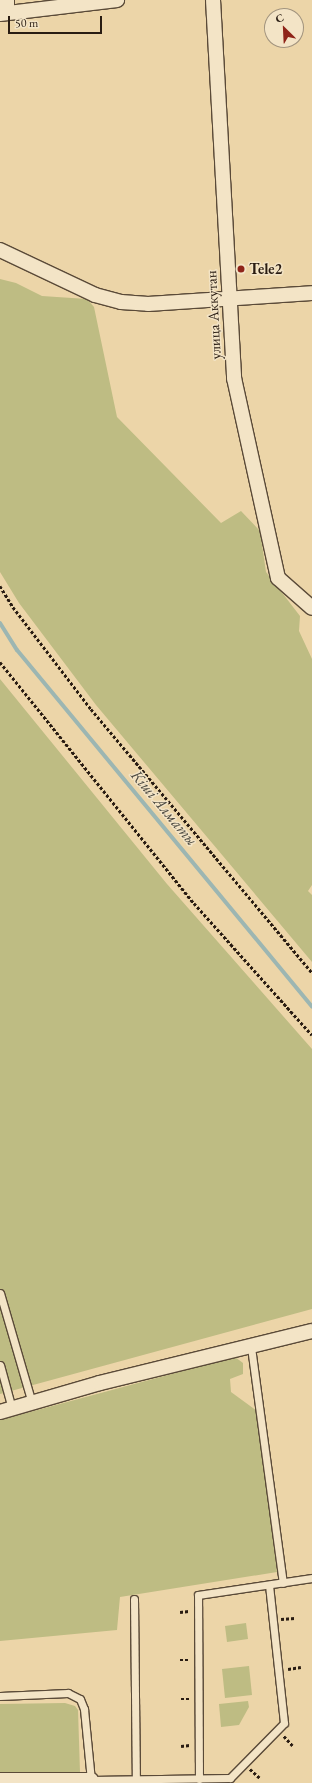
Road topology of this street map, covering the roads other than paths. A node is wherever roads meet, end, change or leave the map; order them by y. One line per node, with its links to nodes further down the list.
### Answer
1 (117, 0): 3 (street)
2 (213, 0): 6 (street, улица Аккутан)
3 (5, 9)
4 (0, 250): 6 (street)
5 (312, 293): 6 (street)
6 (229, 297): 7 (street, улица Аккутан)
7 (312, 608)
8 (0, 1293): 12 (lane)
9 (312, 1332): 10 (street)
10 (251, 1347): 12 (street); 15 (lane)
11 (0, 1366): 13 (lane)
12 (32, 1403): 13 (street)
13 (6, 1410)
14 (312, 1578): 15 (lane)
15 (283, 1583): 16 (lane)
16 (269, 1585): 19 (lane); 19 (lane)
17 (134, 1599): 21 (lane)
18 (0, 1696): 23 (lane)
19 (199, 1779): 22 (lane)
20 (0, 1780): 23 (street)
21 (136, 1780): 22 (lane); 23 (lane)
22 (164, 1781)
23 (91, 1782)

